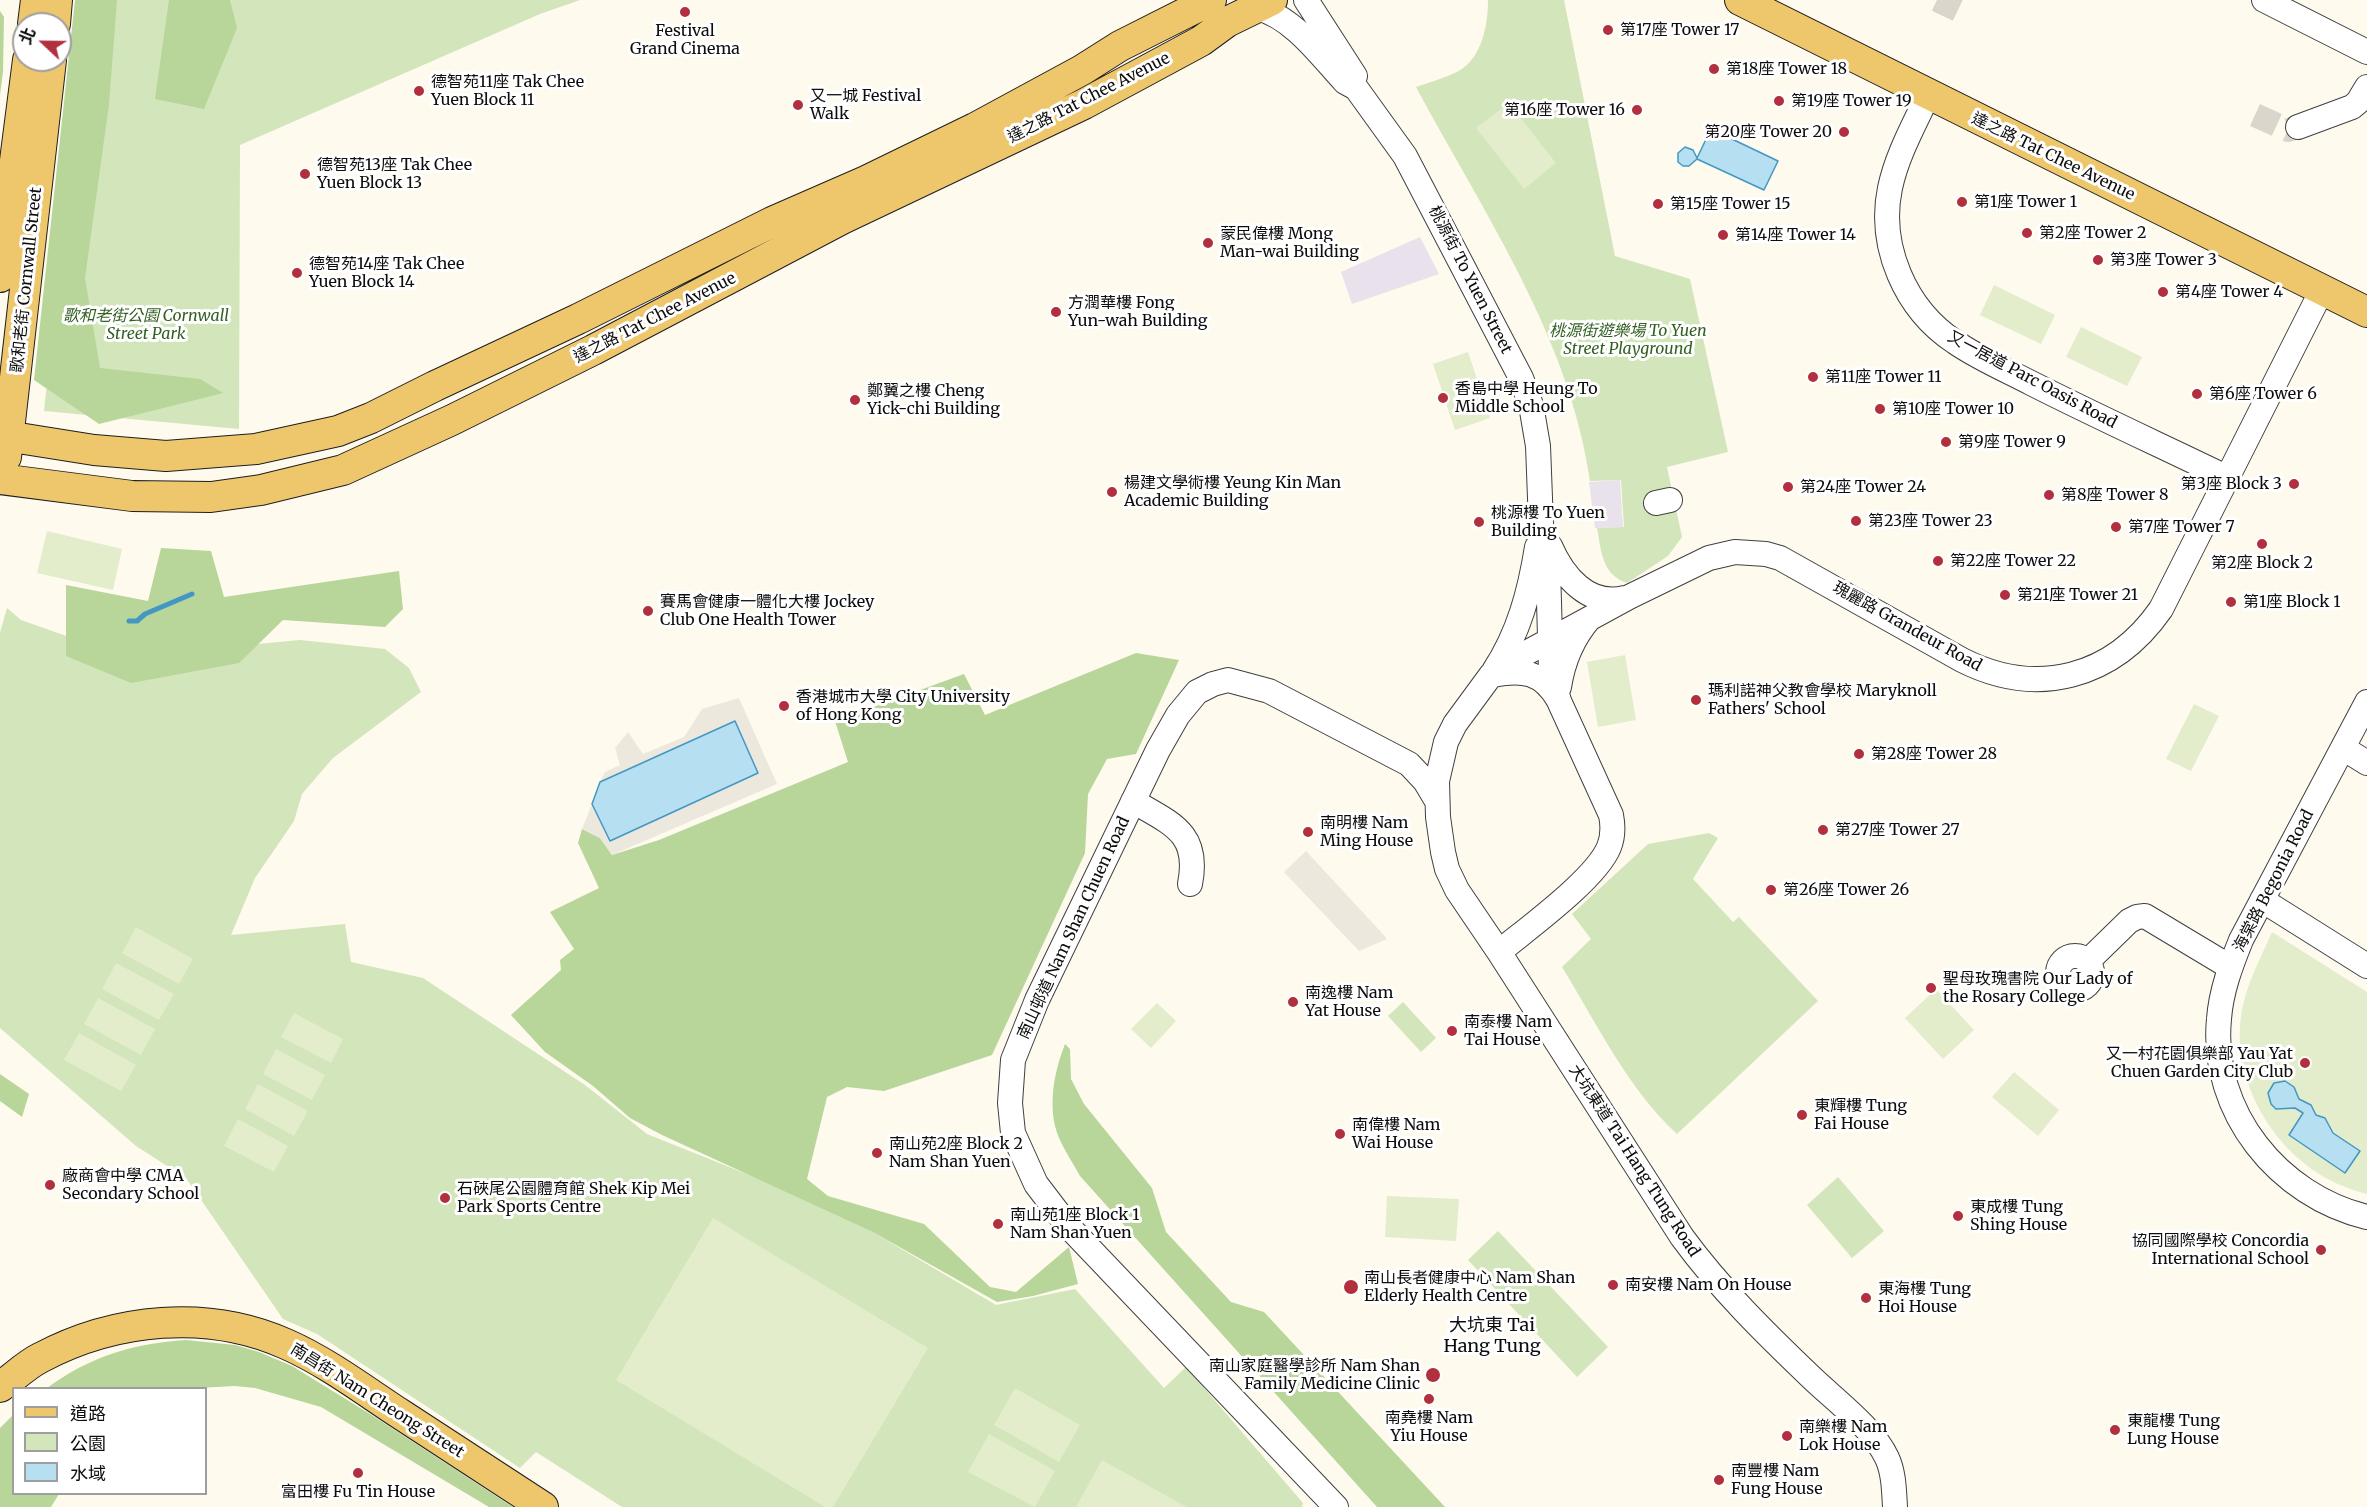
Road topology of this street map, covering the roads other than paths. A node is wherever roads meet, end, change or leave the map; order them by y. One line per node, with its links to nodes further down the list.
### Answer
1 (1211, 0): 16 (main road, 達之路 Tat Chee Avenue)
2 (1306, 0): 10 (street, 桃源街 To Yuen Street)
3 (1740, 0): 11 (main road, 達之路 Tat Chee Avenue)
4 (2264, 0): 6 (street)
5 (1265, 4): 10 (street, 桃源街 To Yuen Street); 18 (main road, 達之路 Tat Chee Avenue)
6 (2367, 52)
7 (26, 72): 13 (main road, 歌和老街 Cornwall Street)
8 (50, 72): 16 (main road, 歌和老街 Cornwall Street)
9 (2367, 87): 12 (street)
10 (1356, 88): 19 (street, 桃源街 To Yuen Street)
11 (1928, 95): 14 (main road, 達之路 Tat Chee Avenue); 17 (street, 又一居道 Parc Oasis Road)
12 (2298, 126)
13 (0, 277)
14 (2322, 290): 15 (main road, 達之路 Tat Chee Avenue); 17 (street, 瑰麗路 Grandeur Road)
15 (2367, 312)
16 (4, 436): 18 (main road, 歌和老街 Cornwall Street)
17 (2228, 478): 20 (street, 瑰麗路 Grandeur Road)
18 (1, 486)
19 (1541, 524): 20 (street); 22 (street, 桃源街 To Yuen Street); 23 (street, 桃源街 To Yuen Street)
20 (1629, 597): 21 (street, 瑰麗路 Grandeur Road)
21 (1591, 617): 22 (street, 瑰麗路 Grandeur Road); 24 (street)
22 (1549, 639): 23 (street, 大坑東道 Tai Hang Tung Road); 24 (street, 桃源街 To Yuen Street)
23 (1491, 675): 24 (street); 26 (street, 大坑東道 Tai Hang Tung Road)
24 (1558, 698): 34 (street, 桃源街 To Yuen Street)
25 (2367, 702): 27 (street, 海棠路 Begonia Road)
26 (1446, 742): 29 (street); 31 (street, 大坑東道 Tai Hang Tung Road)
27 (2343, 748): 28 (street); 33 (street, 海棠路 Begonia Road)
28 (2367, 763)
29 (1409, 764): 30 (street, 南山邨道 Nam Shan Chuen Road); 31 (street)
30 (1133, 801): 32 (street); 42 (street, 南山邨道 Nam Shan Chuen Road)
31 (1437, 801): 34 (street, 大坑東道 Tai Hang Tung Road)
32 (1190, 884)
33 (2262, 900): 36 (street); 37 (street, 海棠路 Begonia Road)
34 (1499, 952): 40 (street, 大坑東道 Tai Hang Tung Road)
35 (2088, 961): 37 (street)
36 (2367, 966)
37 (2230, 967): 38 (street, 海棠路 Begonia Road)
38 (2367, 1217)
39 (0, 1387): 41 (main road, 南昌街 Nam Cheong Street)
40 (1892, 1473): 43 (street, 大坑東道 Tai Hang Tung Road); 44 (street, 大坑東道 Tai Hang Tung Road)
41 (543, 1507)
42 (1336, 1507)
43 (1895, 1507)
44 (1914, 1507)

